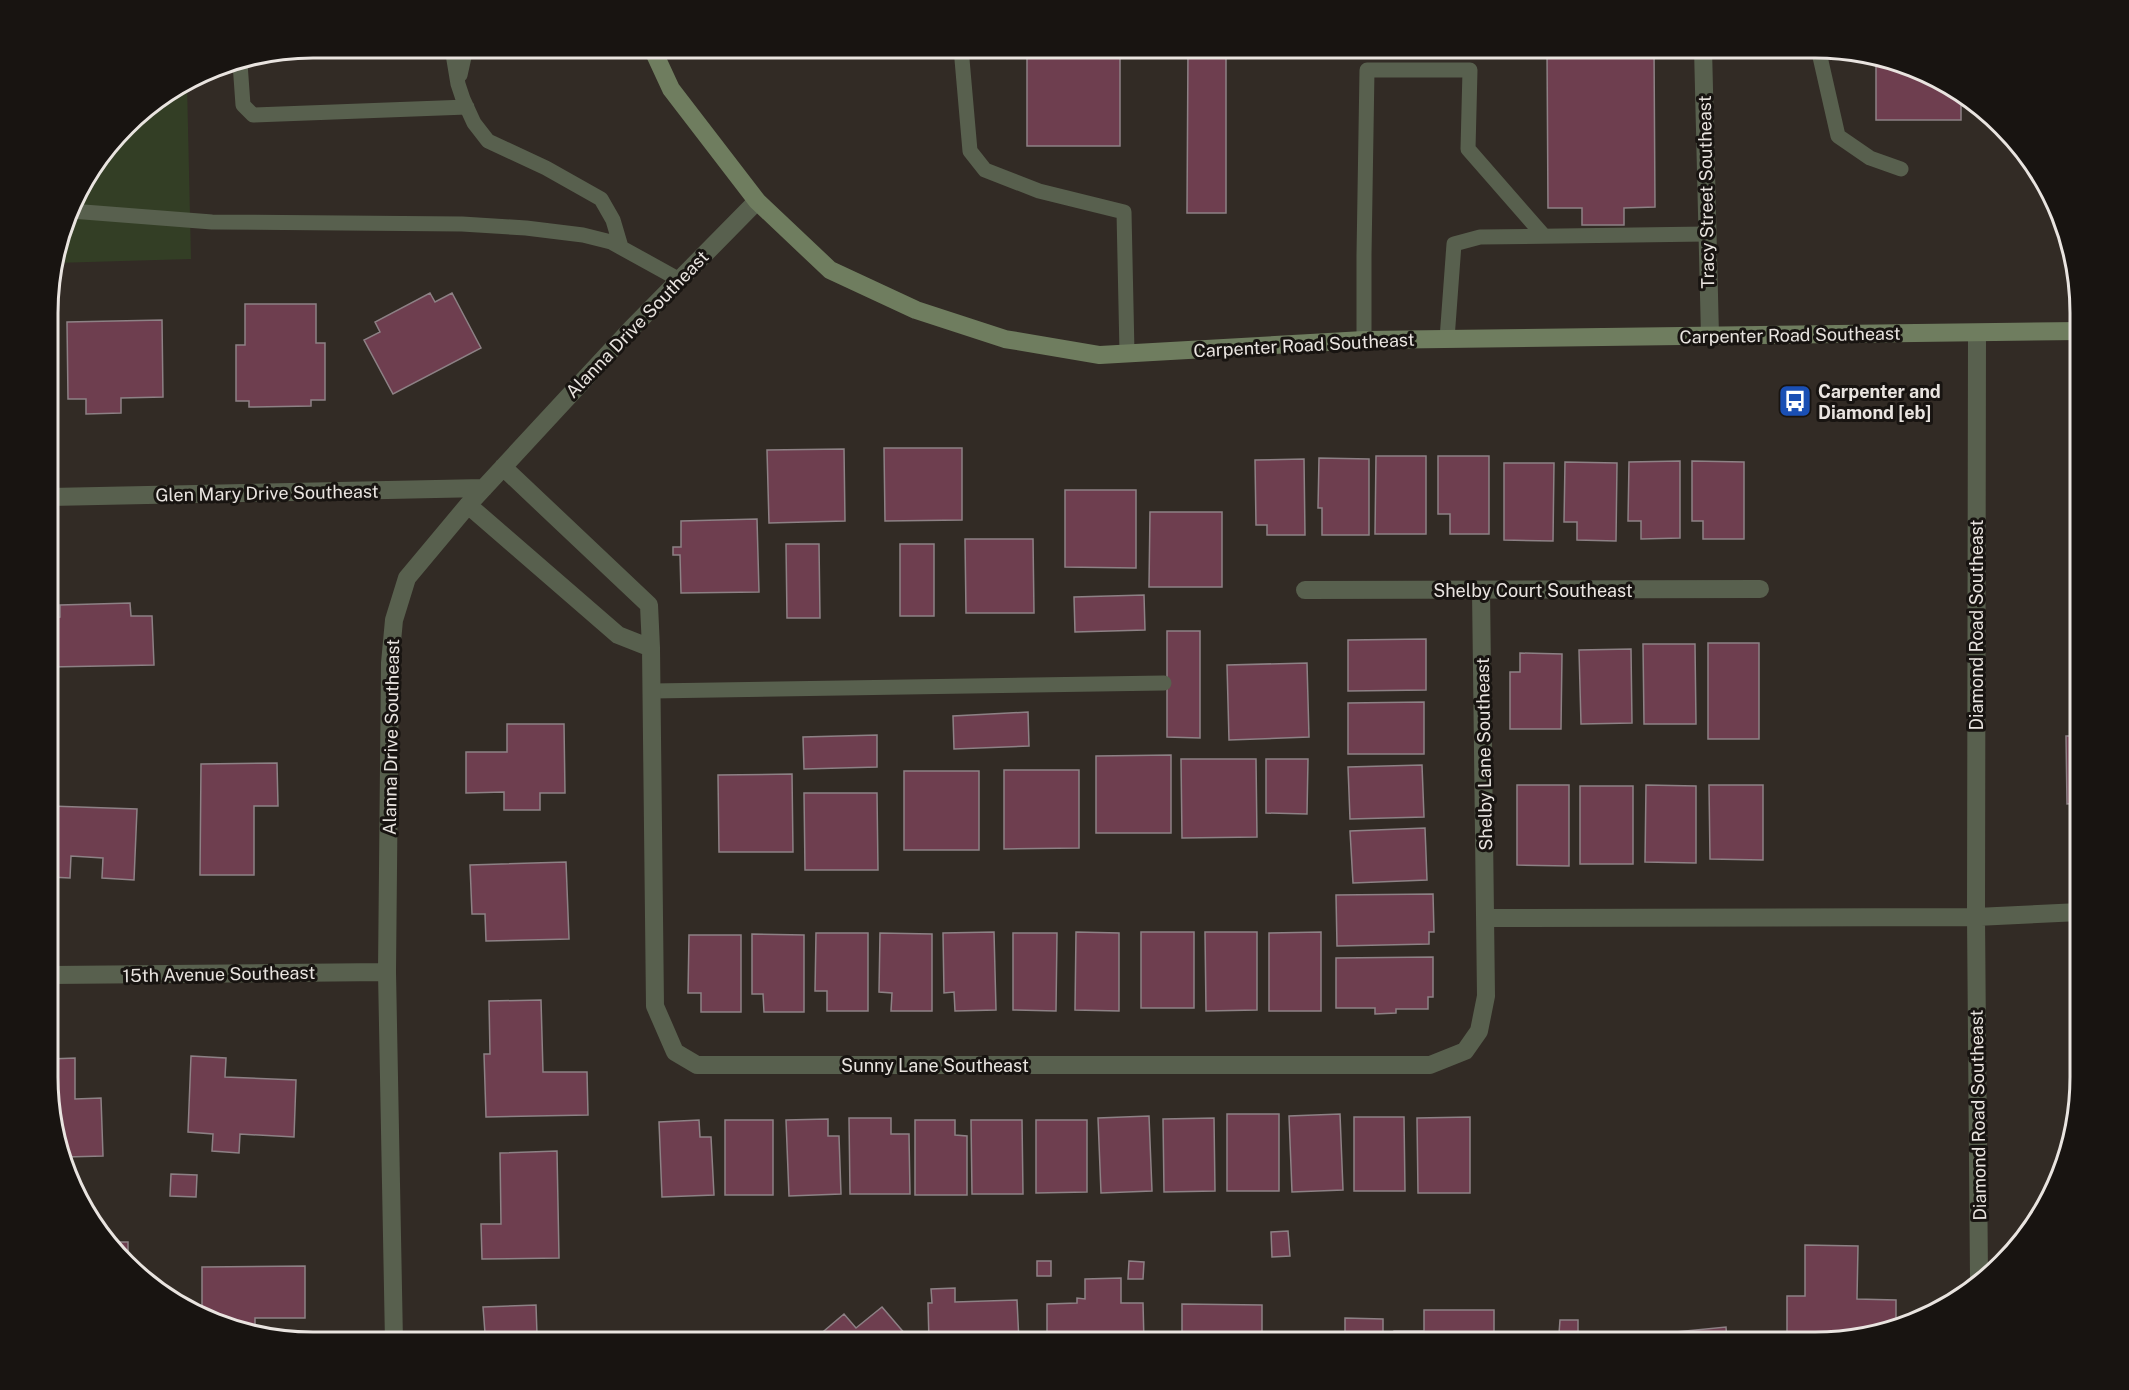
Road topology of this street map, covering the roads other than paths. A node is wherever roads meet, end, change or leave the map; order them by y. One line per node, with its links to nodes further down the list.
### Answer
1 (454, 58): 8 (lane)
2 (464, 58): 8 (lane)
3 (657, 58): 11 (street, Carpenter Road Southeast)
4 (963, 58): 22 (lane)
5 (1703, 58): 13 (street, Tracy Street Southeast)
6 (1820, 58): 10 (lane)
7 (240, 69): 9 (lane)
8 (458, 84): 9 (lane)
9 (467, 107): 15 (lane)
10 (1900, 168)
11 (757, 201): 16 (street, Alanna Drive Southeast); 22 (street, Carpenter Road Southeast)
12 (80, 212): 15 (lane)
13 (1707, 234): 14 (lane); 19 (street, Tracy Street Southeast)
14 (1544, 236): 20 (lane); 21 (lane)
15 (621, 247): 16 (lane)
16 (678, 279): 23 (street, Alanna Drive Southeast)
17 (2070, 331): 18 (street, Carpenter Road Southeast)
18 (1977, 333): 19 (street, Carpenter Road Southeast); 34 (street, Diamond Road Southeast)
19 (1710, 336): 20 (street, Carpenter Road Southeast)
20 (1447, 339): 21 (street, Carpenter Road Southeast)
21 (1364, 340): 22 (street, Carpenter Road Southeast)
22 (1127, 353)
23 (503, 467): 24 (street, Alanna Drive Southeast); 30 (street, Sunny Lane Southeast)
24 (484, 488): 25 (street, Glen Mary Drive Southeast); 26 (street, Alanna Drive Southeast)
25 (58, 497)
26 (468, 505): 30 (street); 36 (street, Alanna Drive Southeast)
27 (1760, 589): 29 (street, Shelby Court Southeast)
28 (1305, 590): 29 (street, Shelby Court Southeast)
29 (1481, 590): 35 (street, Shelby Lane Southeast)
30 (651, 648): 32 (street, Sunny Lane Southeast)
31 (1164, 682): 32 (lane)
32 (652, 692): 35 (street, Sunny Lane Southeast)
33 (2070, 912): 34 (street)
34 (1976, 917): 35 (street); 38 (street, Diamond Road Southeast)
35 (1486, 918)
36 (387, 972): 37 (street, 15th Avenue Southeast); 39 (street, Alanna Drive Southeast)
37 (58, 975)
38 (1979, 1272)
39 (394, 1332)

